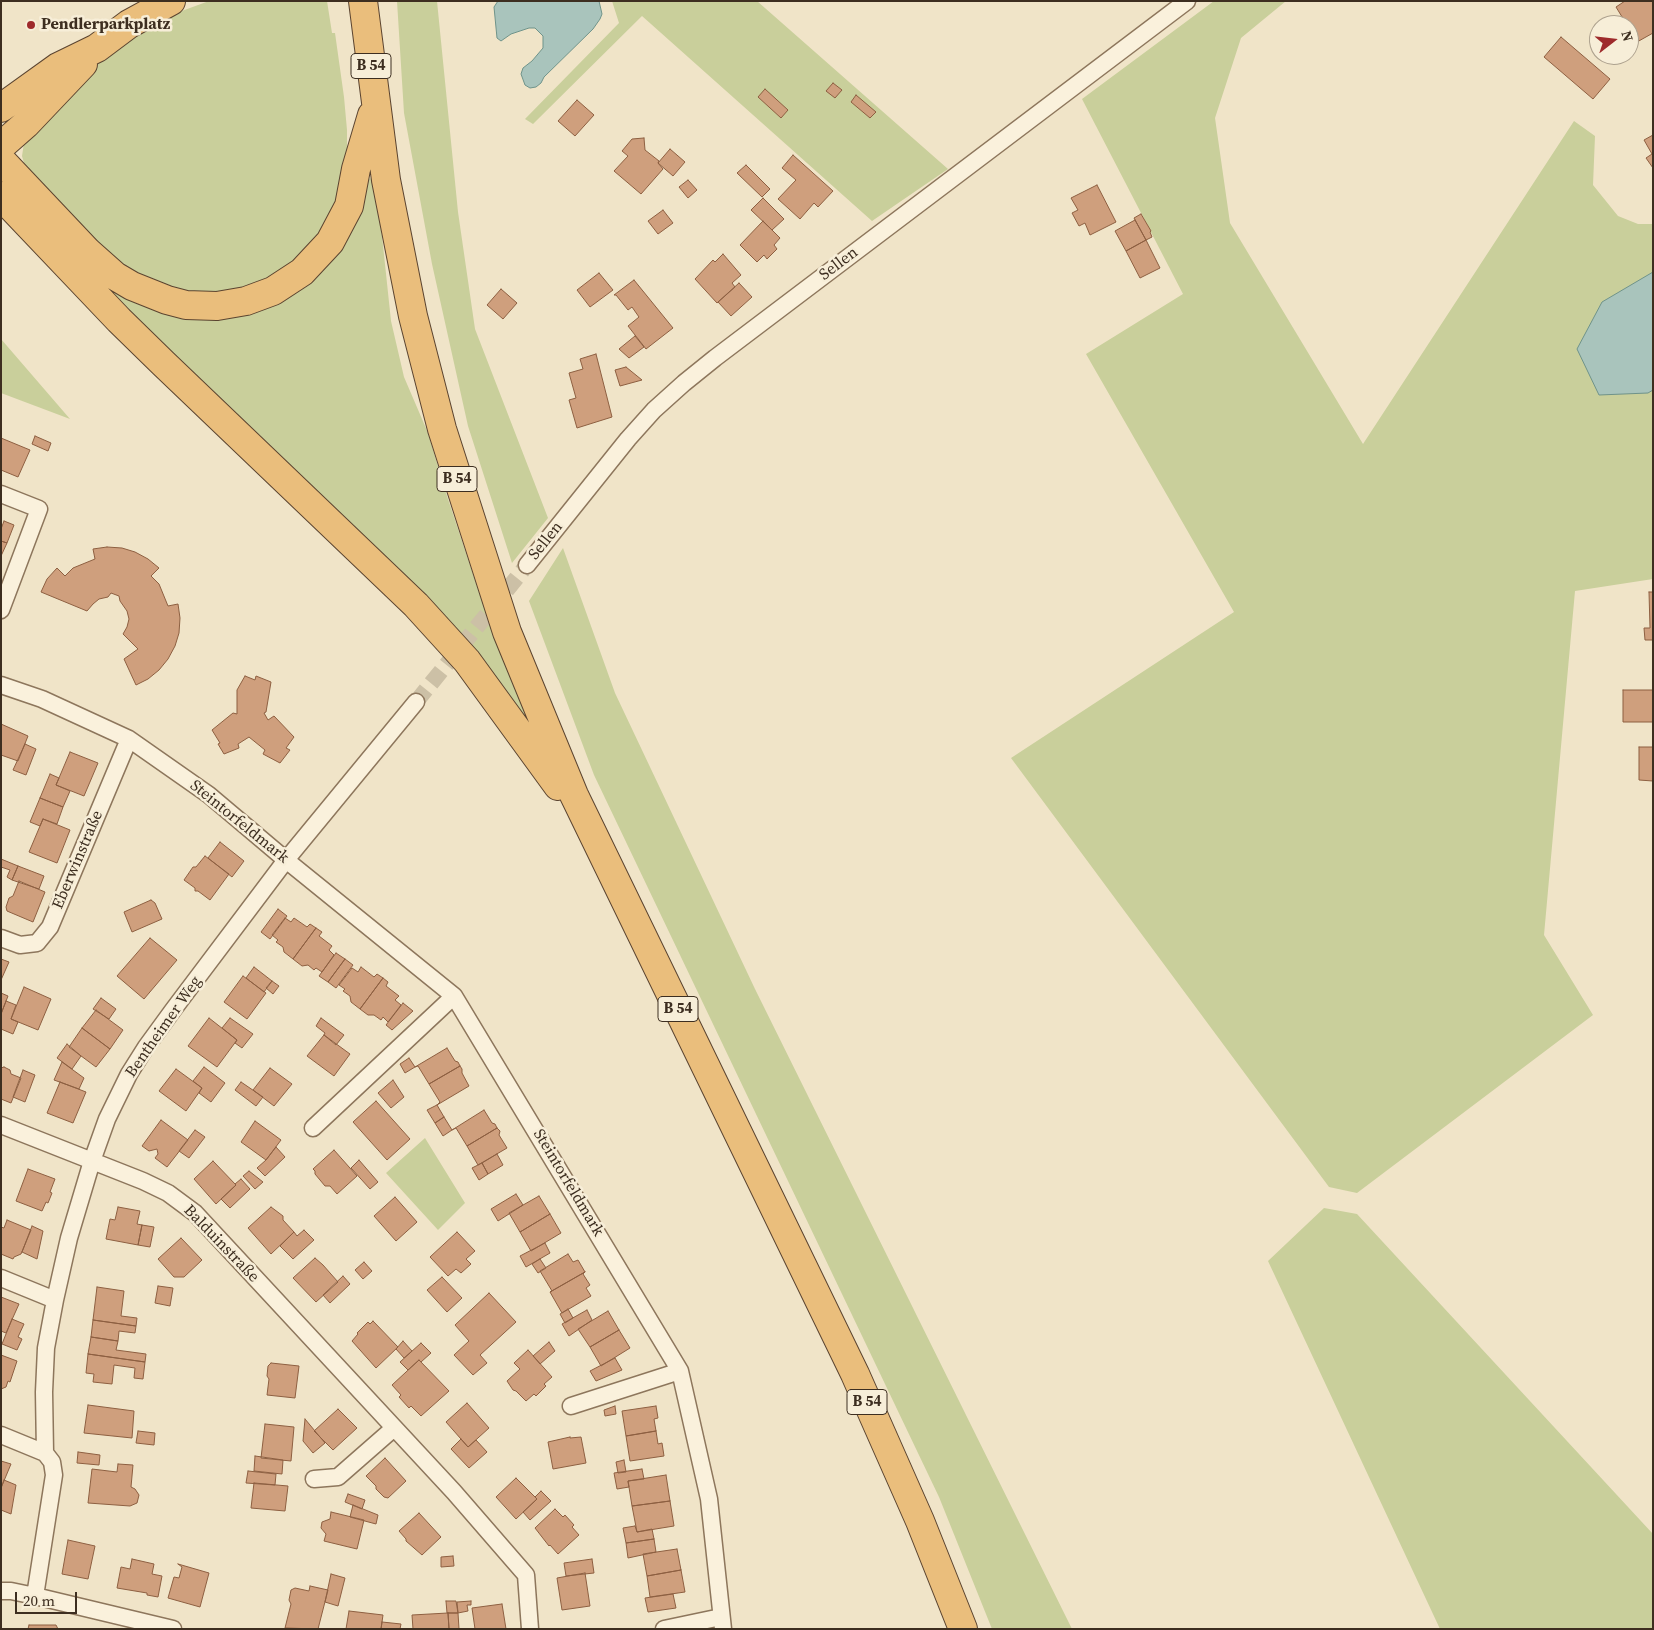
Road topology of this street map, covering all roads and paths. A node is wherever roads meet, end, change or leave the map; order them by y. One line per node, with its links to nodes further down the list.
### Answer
1 (171, 1): 4 (highway)
2 (364, 1): 5 (highway, B 54)
3 (1187, 1): 11 (street, Sellen)
4 (96, 48): 6 (highway); 7 (highway)
5 (376, 104): 8 (highway); 16 (highway, B 54)
6 (1, 108)
7 (1, 146)
8 (1, 160)
9 (1, 196): 16 (highway)
10 (1, 494): 12 (street)
11 (527, 565)
12 (1, 610)
13 (1, 685): 15 (street, Steintorfeldmark)
14 (416, 702): 17 (street)
15 (129, 739): 17 (street, Steintorfeldmark); 18 (street, Eberwinstraße)
16 (594, 838): 37 (highway, B 54)
17 (286, 860): 19 (street, Steintorfeldmark); 22 (street, Bentheimer Weg)
18 (1, 938)
19 (454, 996): 21 (street); 25 (street, Steintorfeldmark)
20 (1, 1125): 22 (street, Balduinstraße)
21 (312, 1128)
22 (92, 1161): 24 (street, Bentheimer Weg); 27 (street, Balduinstraße)
23 (1, 1278): 24 (street)
24 (55, 1300): 29 (street, Bentheimer Weg)
25 (680, 1371): 26 (street); 33 (street, Steintorfeldmark)
26 (571, 1406)
27 (394, 1428): 30 (street); 35 (street, Balduinstraße)
28 (1, 1436): 29 (street)
29 (45, 1453): 32 (street, Bentheimer Weg)
30 (314, 1479)
31 (1, 1590): 32 (street)
32 (35, 1596): 34 (street)
33 (722, 1623): 36 (street)
34 (173, 1629)
35 (530, 1629)
36 (664, 1629)
37 (963, 1629)

